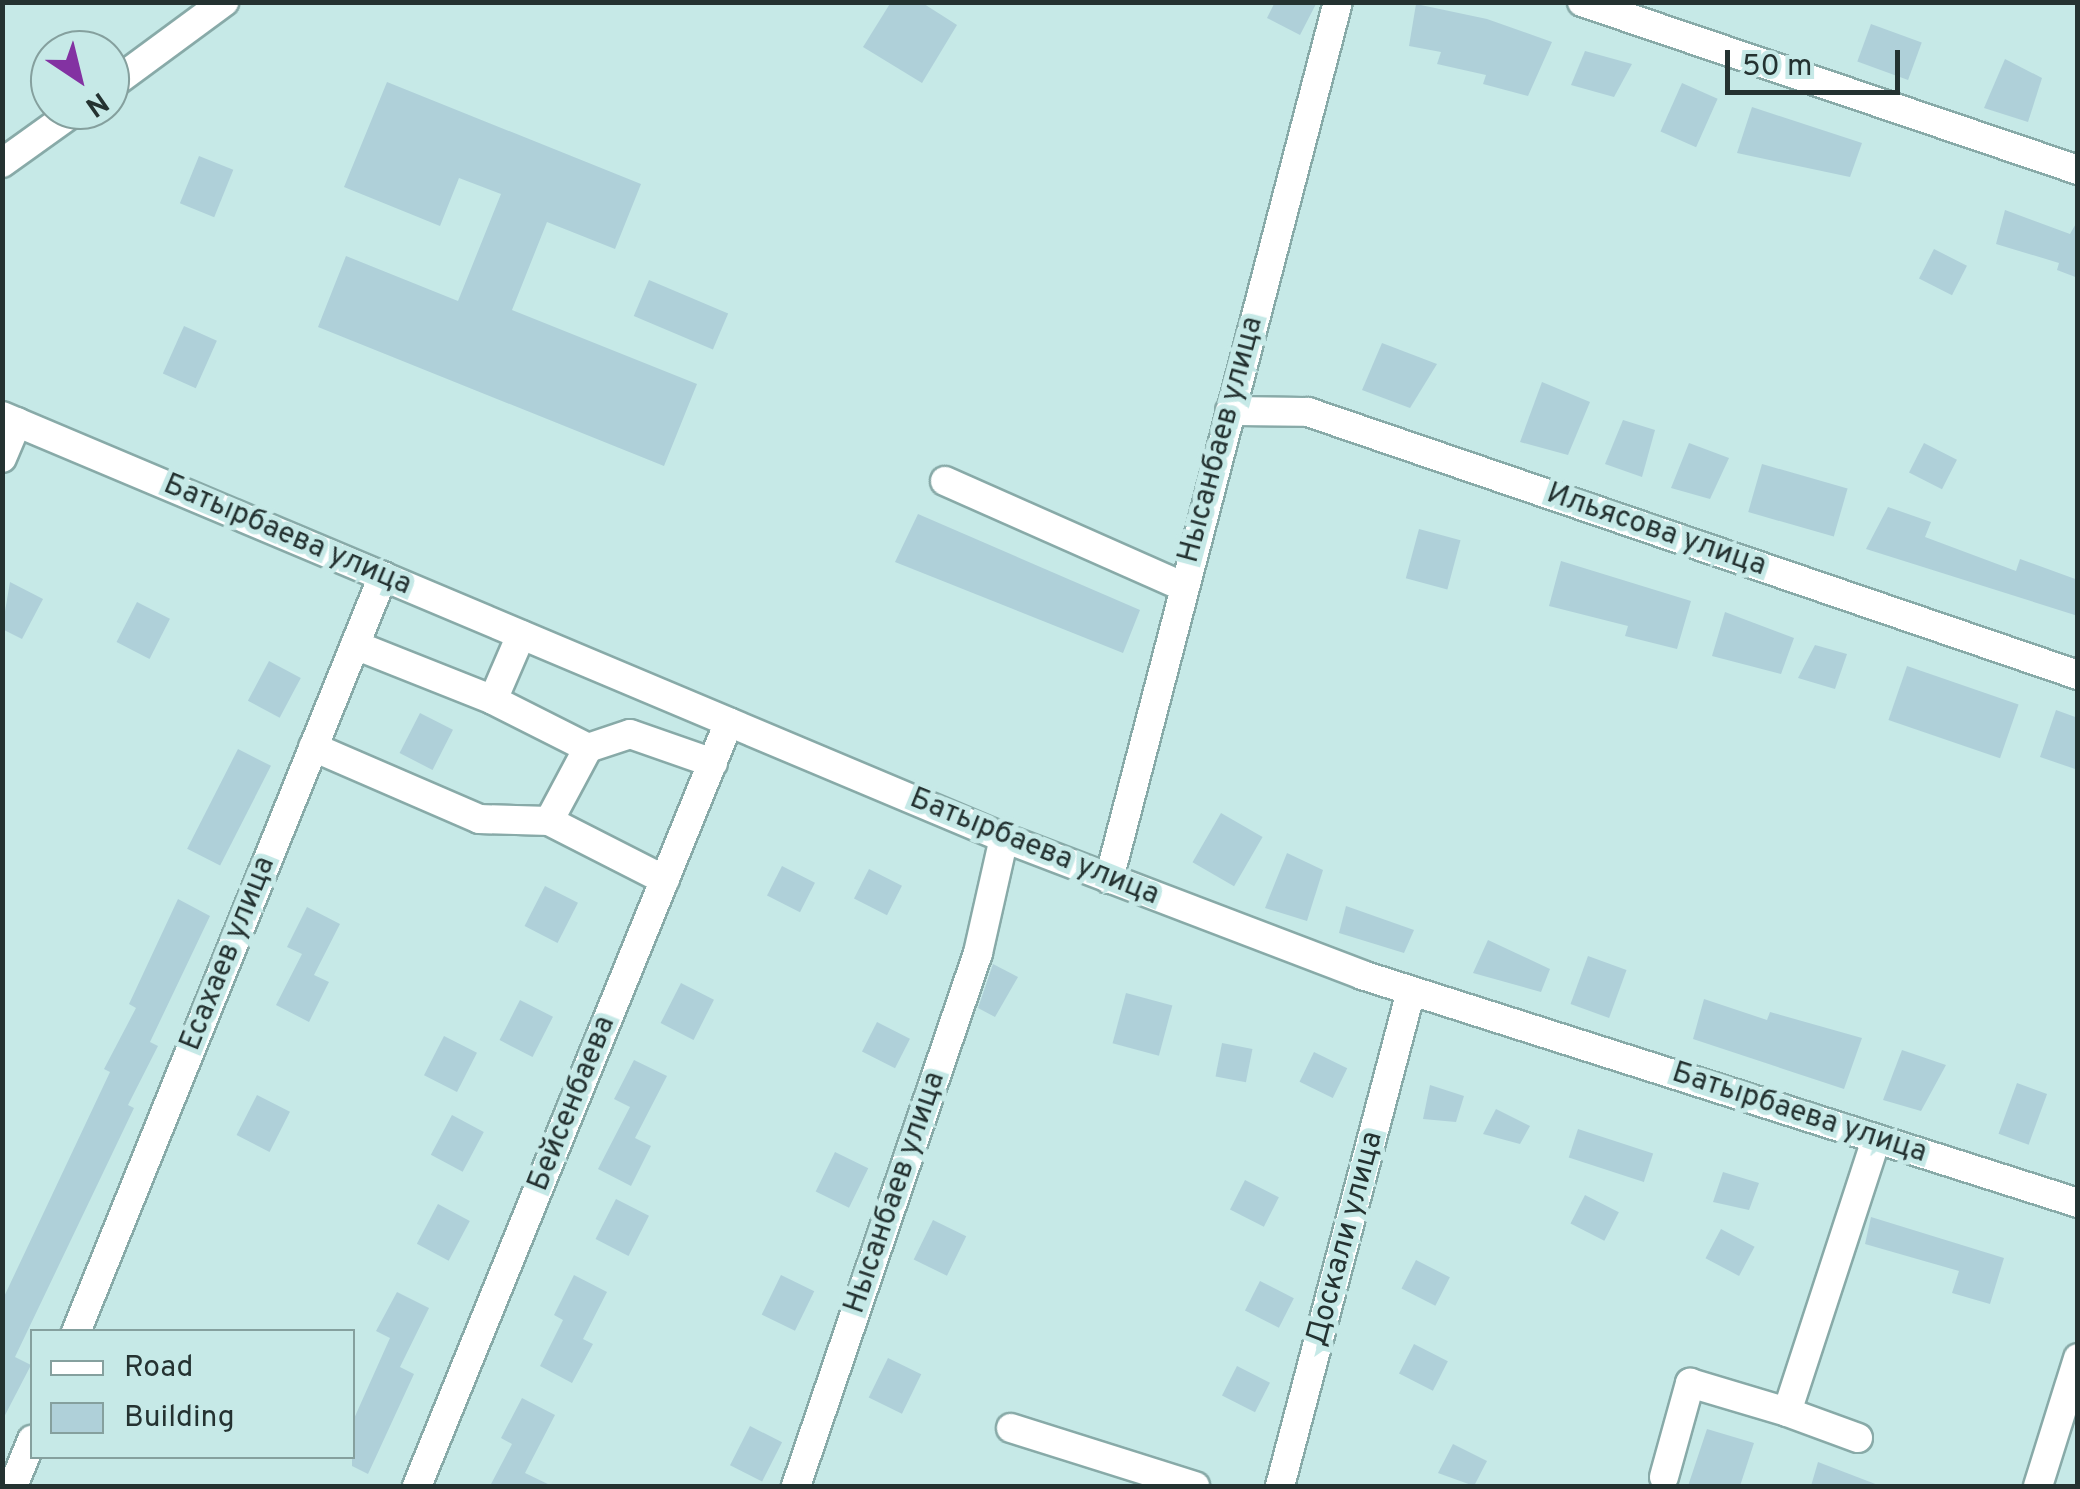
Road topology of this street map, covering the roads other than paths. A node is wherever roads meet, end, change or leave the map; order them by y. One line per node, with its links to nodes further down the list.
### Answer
1 (224, 2): 4 (street)
2 (1338, 2): 8 (street, Нысанбаев улица)
3 (1582, 2): 7 (street)
4 (130, 71)
5 (48, 130): 6 (street)
6 (2, 163)
7 (2078, 170)
8 (1230, 411): 13 (street, Нысанбаев улица); 16 (street, Ильясова улица)
9 (10, 419): 10 (street); 12 (street, Батырбаева улица)
10 (2, 458)
11 (945, 481): 13 (street)
12 (383, 576): 14 (street, Батырбаева улица); 15 (street, Есахаев улица)
13 (1182, 586): 24 (street, Нысанбаев улица)
14 (521, 635): 17 (street); 18 (street, Батырбаева улица)
15 (355, 645): 17 (street); 19 (street, Есахаев улица)
16 (2078, 676)
17 (493, 700): 20 (street)
18 (729, 722): 21 (street, Бейсенбаева); 23 (street, Батырбаева улица)
19 (313, 747): 22 (street); 29 (street, Есахаев улица)
20 (588, 748): 21 (street); 22 (street)
21 (713, 763): 25 (street, Бейсенбаева)
22 (549, 821): 25 (street)
23 (1004, 838): 24 (street, Батырбаева улица); 38 (street, Нысанбаев улица)
24 (1109, 878): 26 (street, Батырбаева улица)
25 (665, 880): 37 (street, Бейсенбаева)
26 (1412, 991): 27 (street, Батырбаева улица); 40 (street, Доскали улица)
27 (1876, 1139): 28 (street, Батырбаева улица); 31 (street)
28 (2078, 1203)
29 (77, 1329)
30 (2078, 1358): 41 (street)
31 (1786, 1412): 33 (street); 35 (street)
32 (1011, 1428): 39 (street)
33 (1858, 1438)
34 (30, 1445): 36 (street)
35 (1664, 1477)
36 (14, 1486)
37 (417, 1486)
38 (796, 1486)
39 (1195, 1486)
40 (1280, 1486)
41 (2038, 1486)

